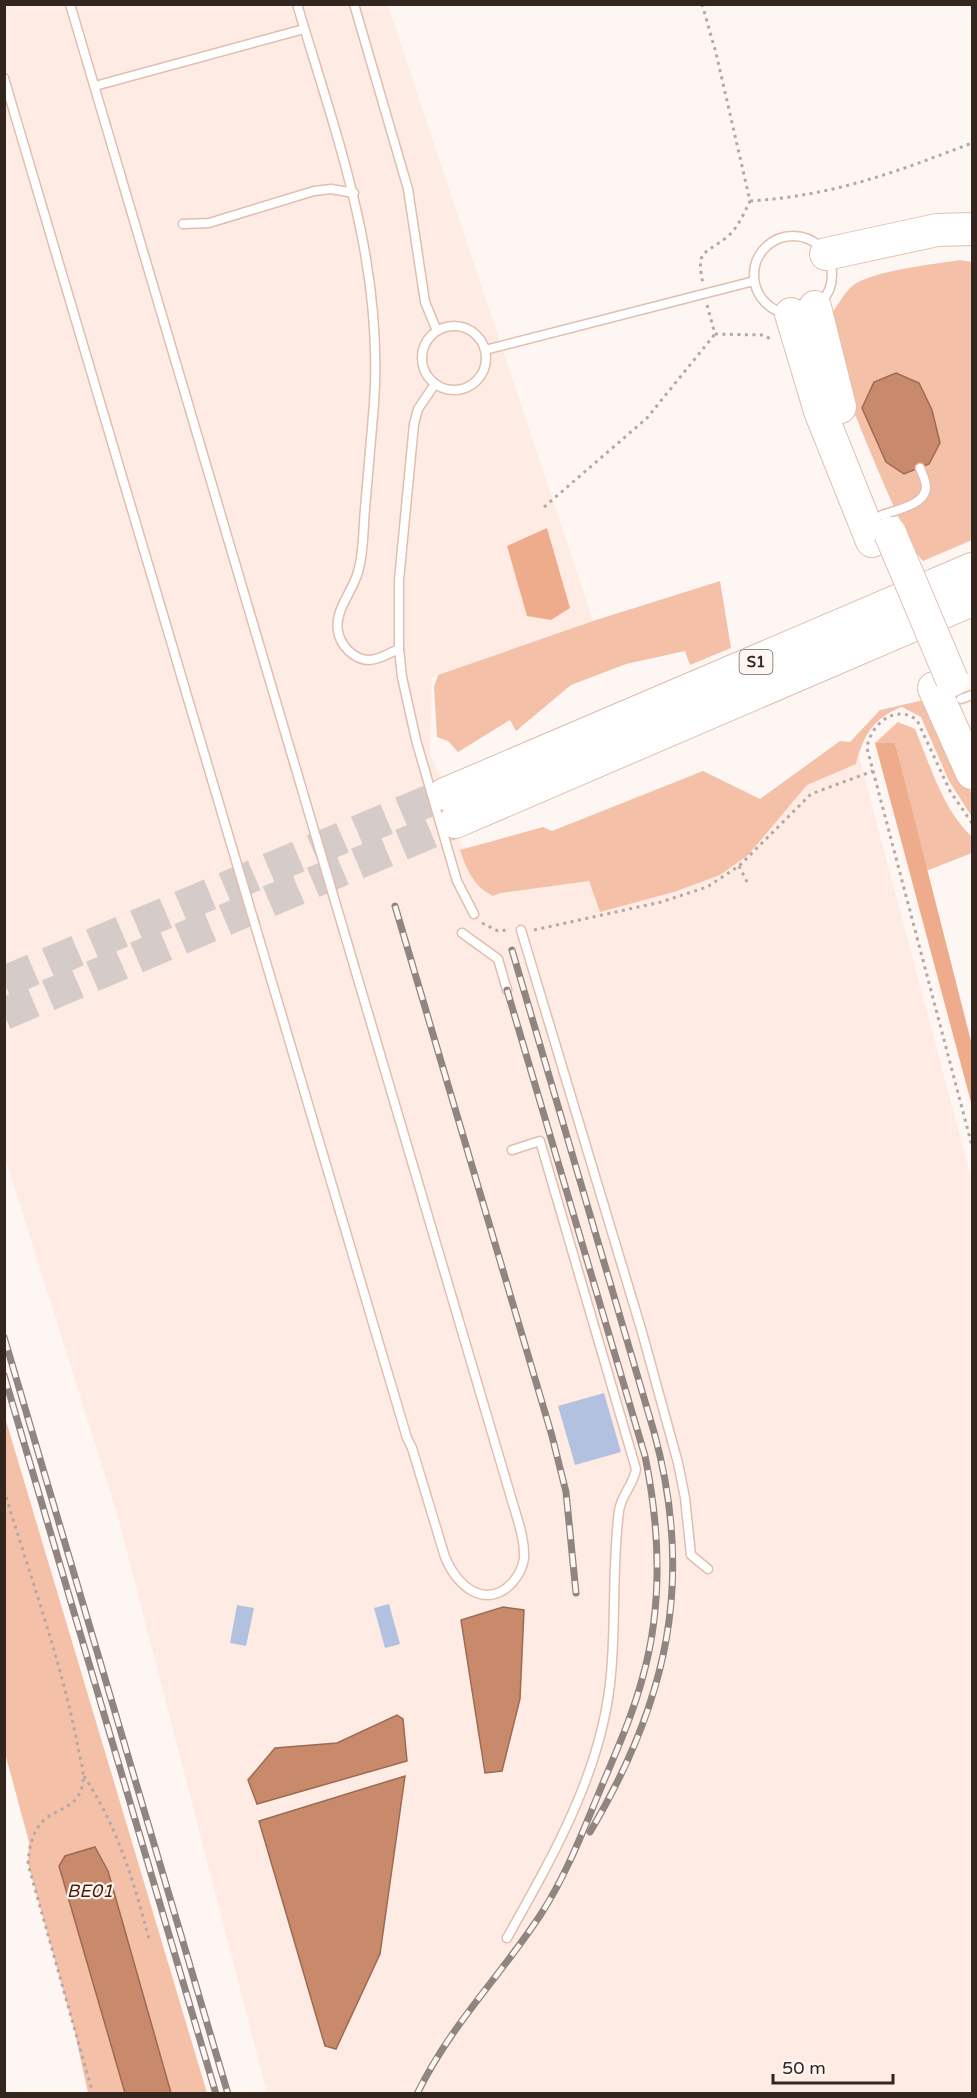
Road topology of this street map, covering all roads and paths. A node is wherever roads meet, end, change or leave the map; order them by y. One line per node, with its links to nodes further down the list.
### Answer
1 (70, 4): 7 (lane)
2 (297, 4): 5 (lane)
3 (354, 4): 18 (lane)
4 (702, 4): 10 (path)
5 (304, 29): 7 (lane); 9 (lane)
6 (4, 78): 7 (lane)
7 (95, 86)
8 (972, 143): 10 (path)
9 (354, 193): 11 (lane); 28 (lane)
10 (750, 201): 16 (path)
11 (183, 224)
12 (972, 229): 14 (highway)
13 (972, 249): 14 (highway)
14 (829, 265): 15 (lane); 17 (lane)
15 (754, 281): 16 (lane); 17 (lane)
16 (704, 294): 19 (path); 21 (lane)
17 (803, 311): 25 (highway)
18 (437, 331): 21 (lane); 22 (lane)
19 (716, 334): 20 (path); 24 (path)
20 (781, 348)
21 (485, 350): 22 (lane)
22 (435, 384): 28 (lane)
23 (920, 468): 25 (lane)
24 (544, 507)
25 (881, 530): 29 (highway)
26 (972, 569): 27 (highway, S1)
27 (964, 605)
28 (399, 649): 35 (lane)
29 (958, 698): 31 (highway)
30 (873, 771): 32 (path); 33 (path); 39 (path)
31 (972, 773)
32 (972, 823)
33 (739, 866): 34 (path); 36 (path)
34 (749, 886)
35 (474, 914): 36 (path)
36 (521, 930): 42 (lane)
37 (462, 933): 38 (lane)
38 (507, 990)
39 (972, 1146)
40 (512, 1150): 44 (lane)
41 (4, 1490): 43 (path)
42 (708, 1569)
43 (83, 1774): 45 (path); 46 (path)
44 (507, 1938)
45 (149, 1939)
46 (93, 2094)

